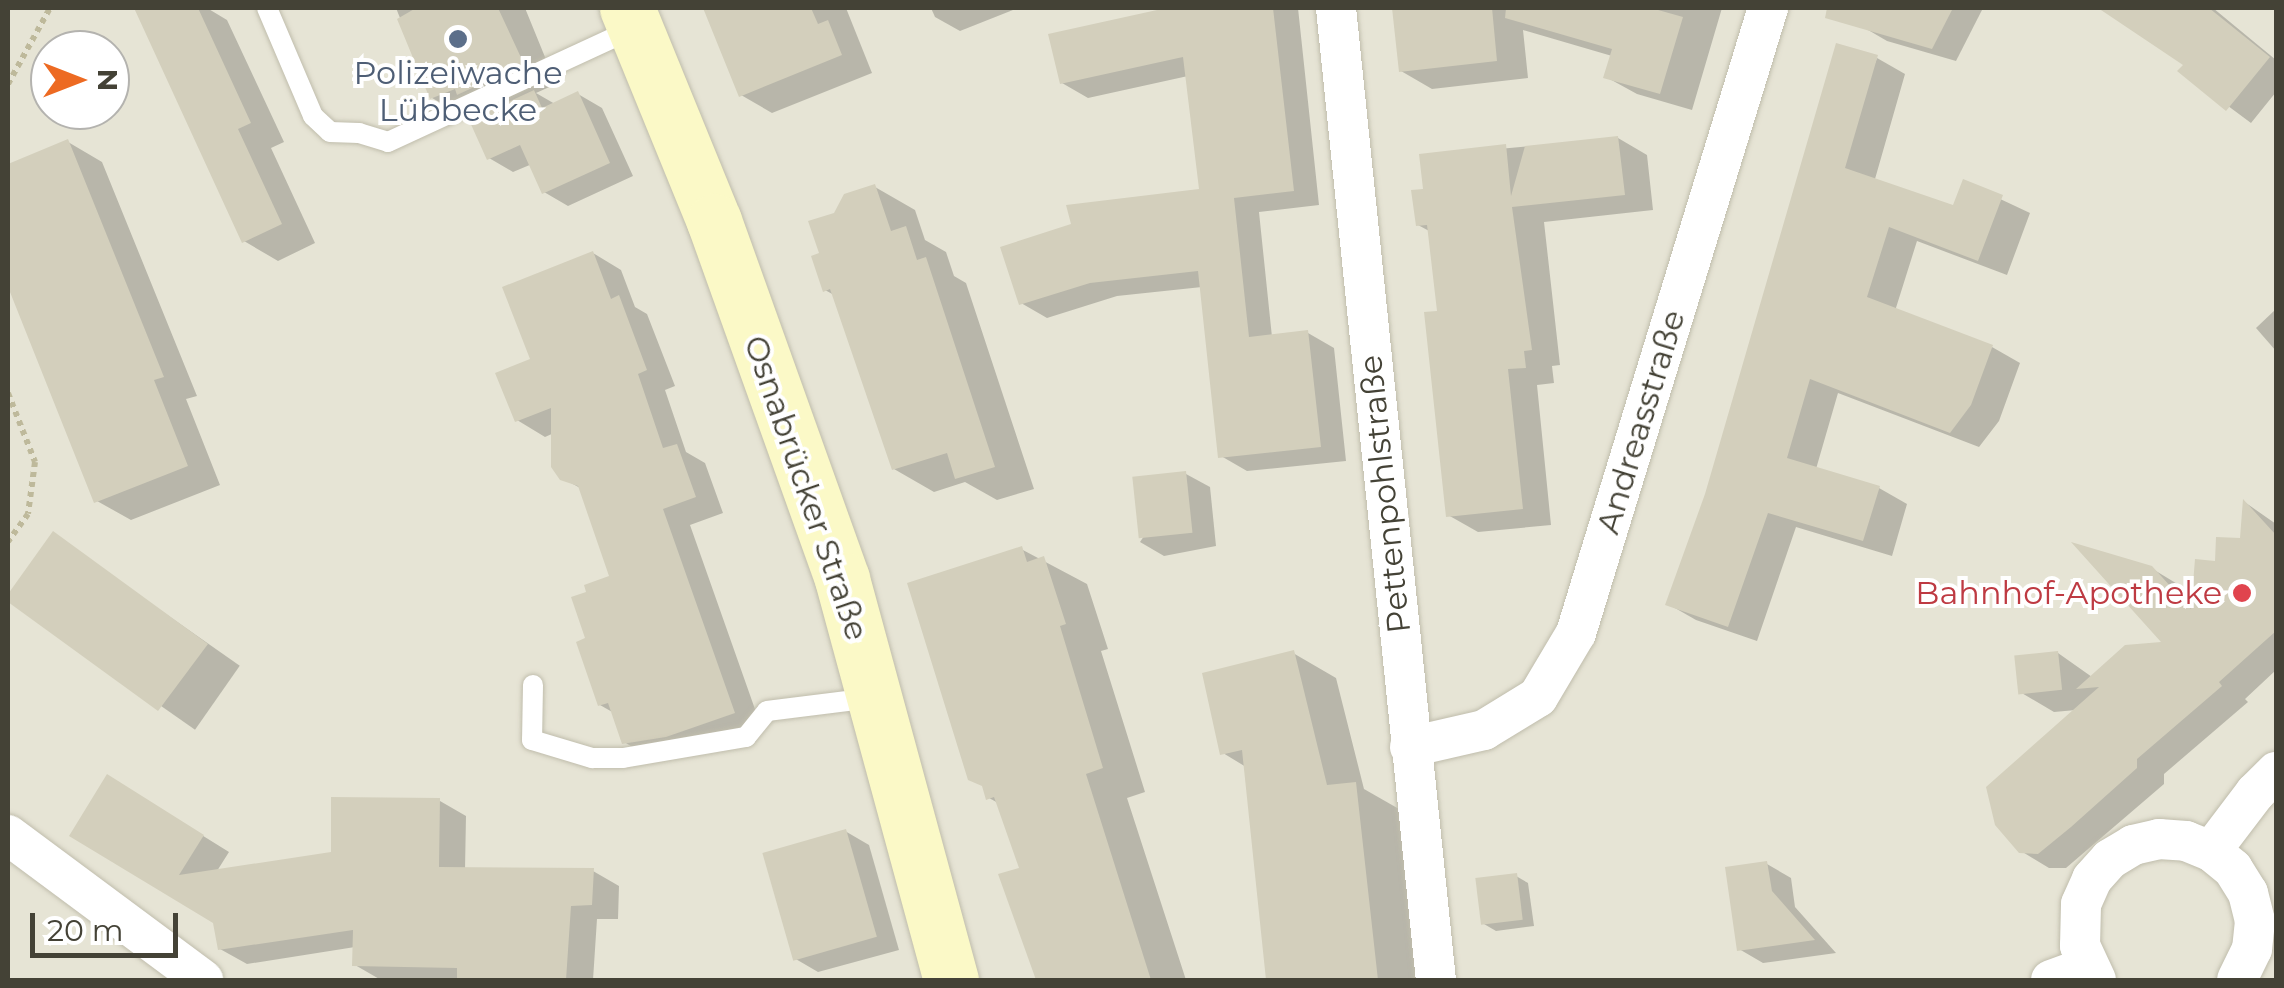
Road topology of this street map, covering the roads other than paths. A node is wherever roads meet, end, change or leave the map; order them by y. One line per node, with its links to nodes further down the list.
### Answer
1 (267, 8): 4 (lane)
2 (1336, 8): 7 (street, Pettenpohlstraße)
3 (1768, 8): 7 (street, Andreasstraße)
4 (631, 18): 6 (street, Osnabrücker Straße)
5 (533, 685): 6 (lane)
6 (873, 697): 14 (street, Osnabrücker Straße)
7 (1410, 747): 15 (street, Pettenpohlstraße)
8 (2276, 772): 10 (street)
9 (8, 835): 13 (street)
10 (2212, 851): 11 (street); 12 (street)
11 (2078, 976)
12 (2241, 979)
13 (204, 980)
14 (951, 980)
15 (1436, 980)

